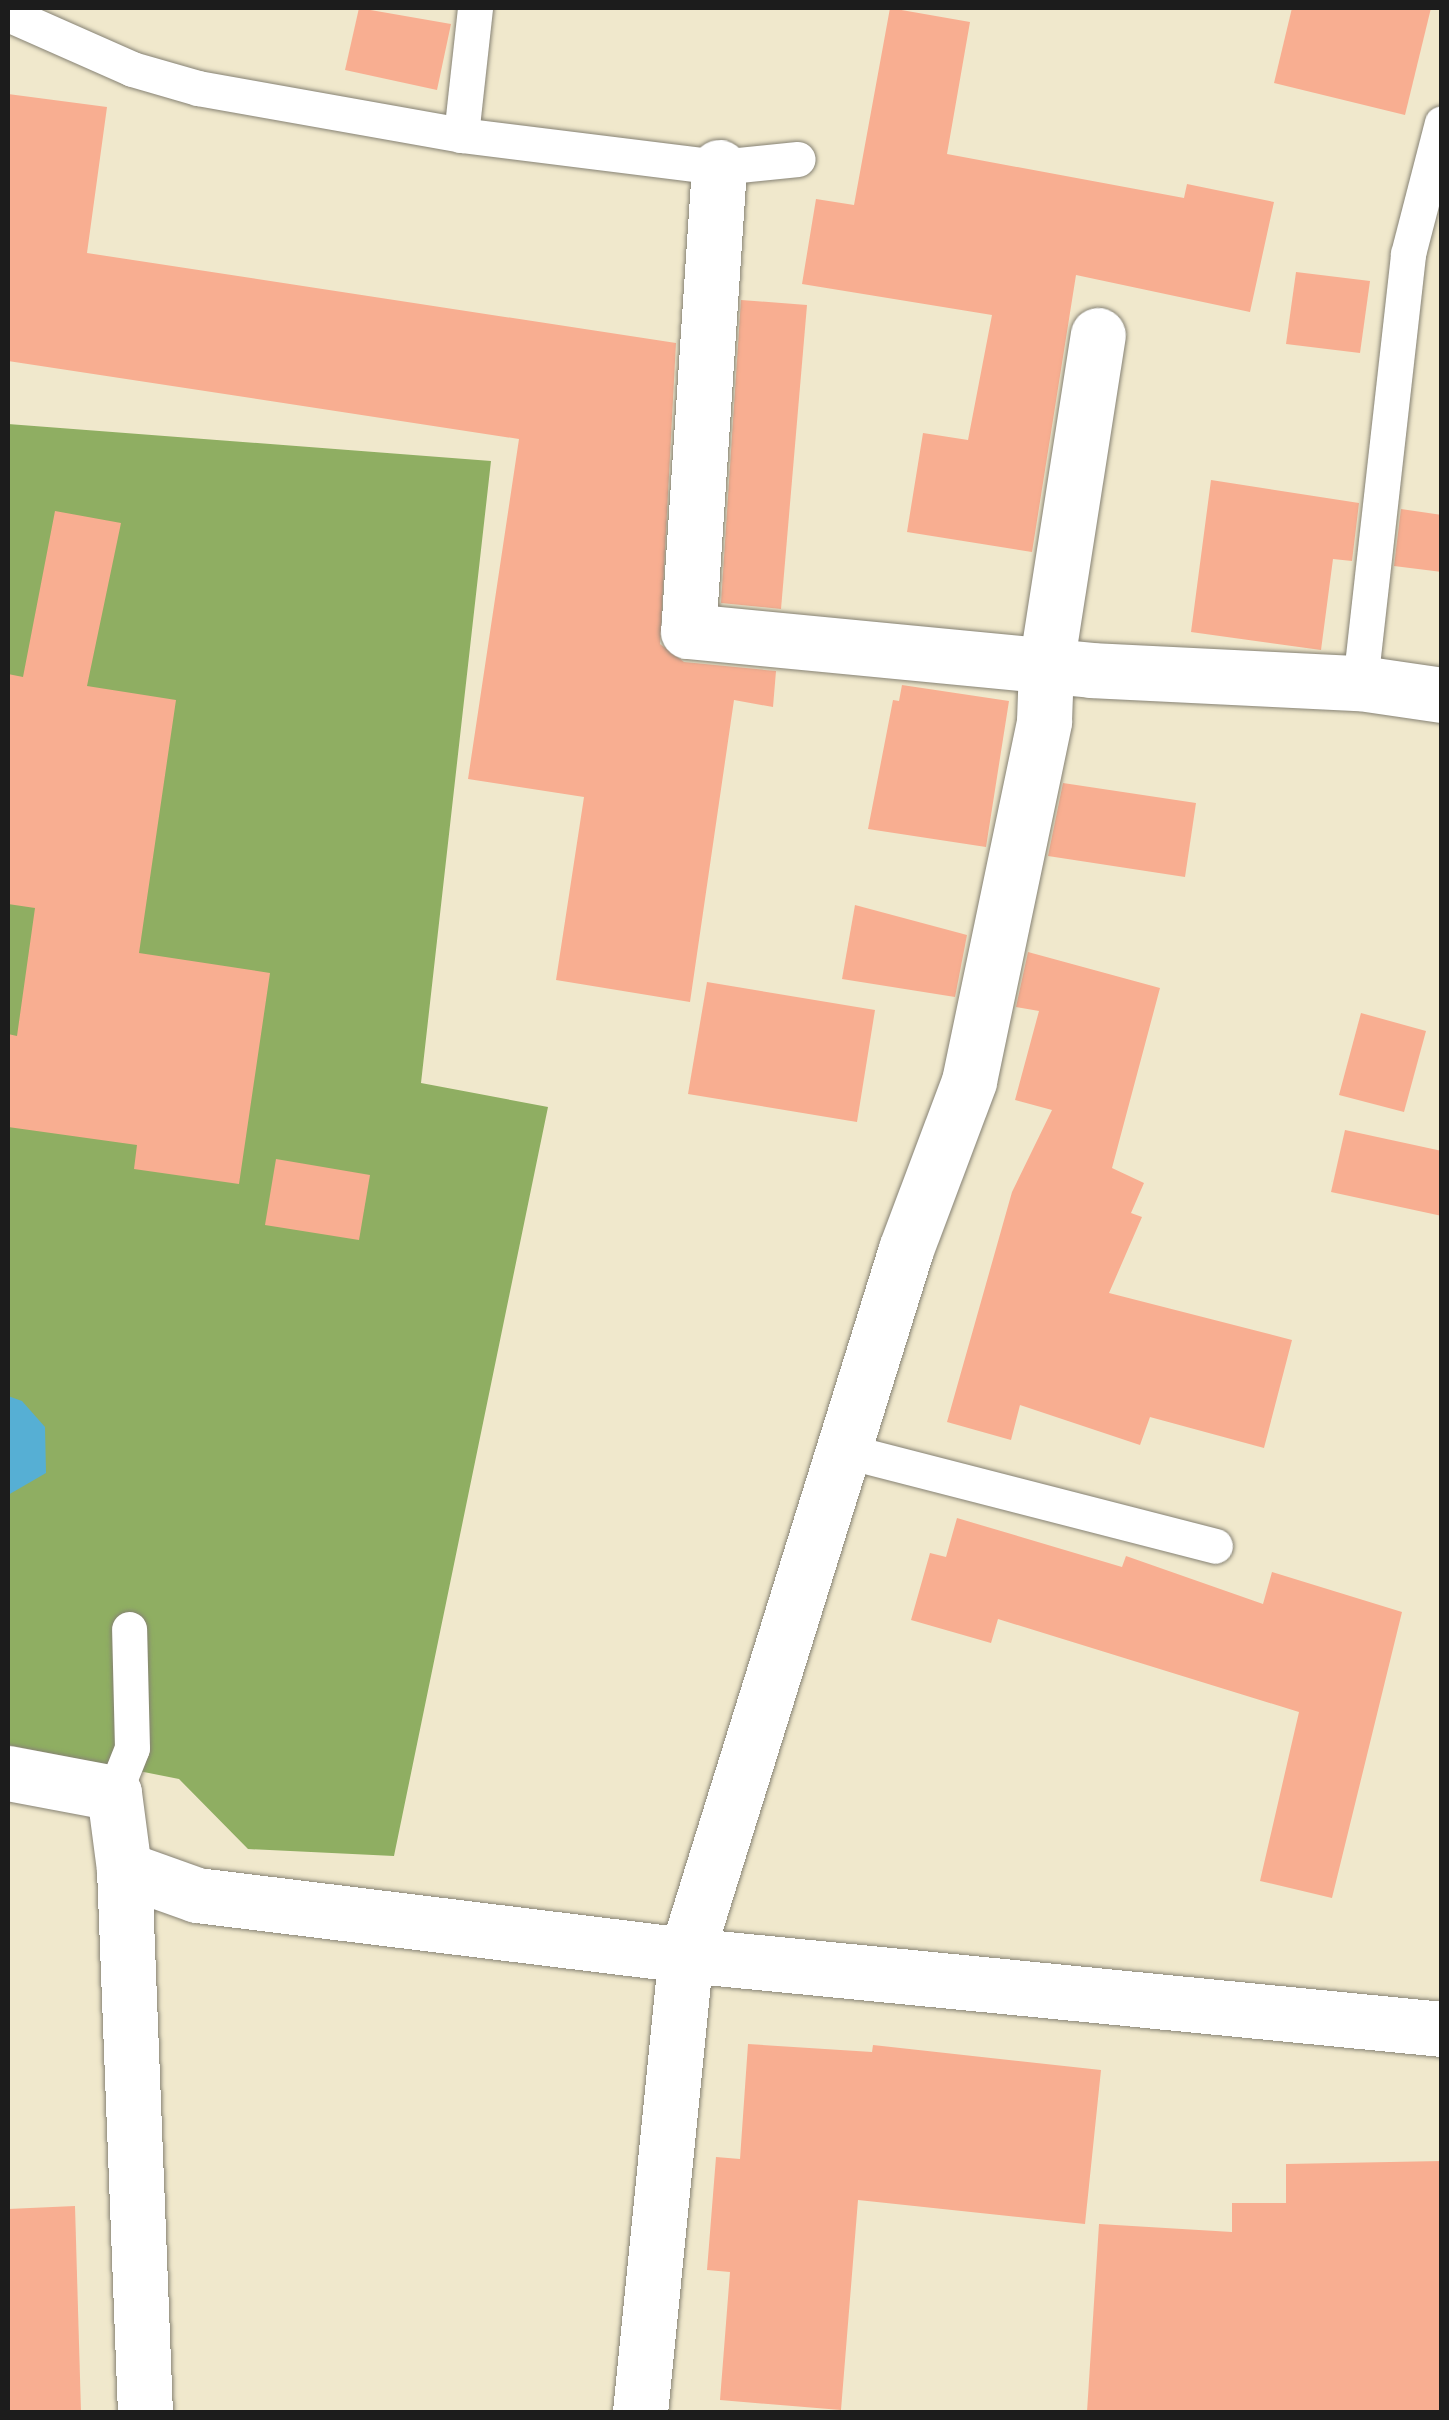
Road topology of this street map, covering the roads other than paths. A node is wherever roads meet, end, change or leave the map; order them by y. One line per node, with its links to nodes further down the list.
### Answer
1 (475, 8): 4 (lane)
2 (8, 14): 4 (lane)
3 (1442, 123): 9 (lane)
4 (461, 135): 6 (lane)
5 (798, 158): 6 (lane)
6 (718, 167): 8 (street)
7 (1098, 335): 8 (street)
8 (1046, 666): 9 (street); 11 (street)
9 (1360, 683): 10 (street)
10 (1442, 695)
11 (842, 1450): 12 (lane); 17 (street)
12 (1215, 1546)
13 (128, 1629): 15 (lane)
14 (8, 1773): 15 (street)
15 (114, 1793): 16 (street)
16 (124, 1869): 17 (street); 19 (street)
17 (686, 1955): 18 (street); 20 (street)
18 (1442, 2029)
19 (145, 2412)
20 (640, 2412)

